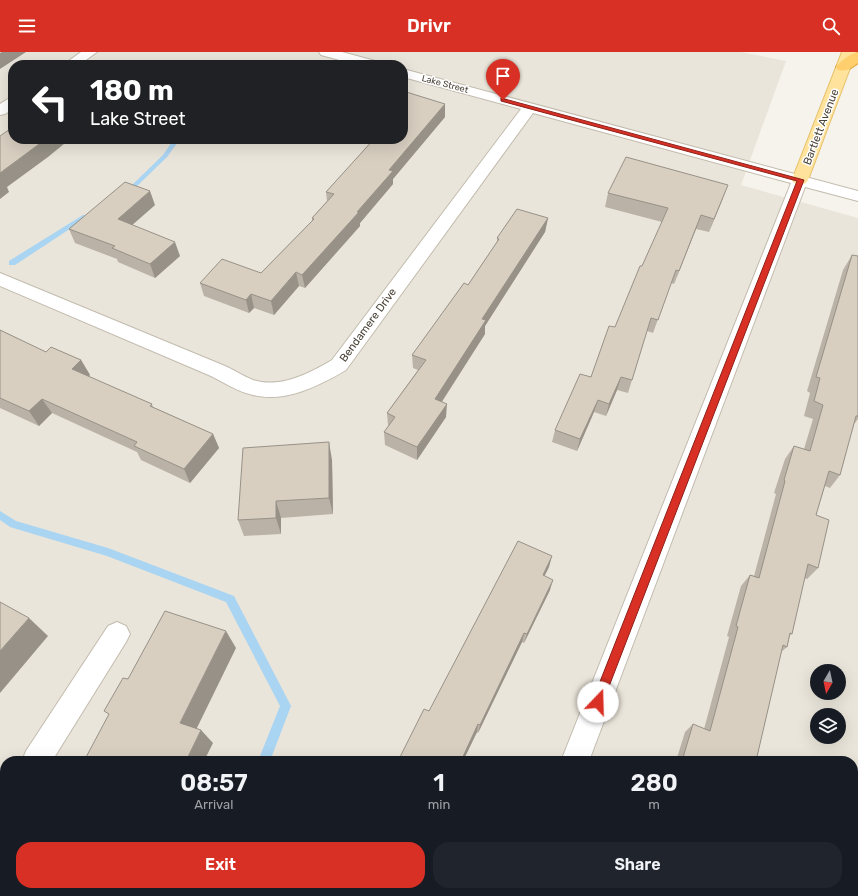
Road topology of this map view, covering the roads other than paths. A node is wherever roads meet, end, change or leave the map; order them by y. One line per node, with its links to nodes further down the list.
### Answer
1 (90, 52): 5 (street)
2 (326, 52): 6 (street)
3 (848, 52): 7 (main road, Bartlett Avenue)
4 (858, 56): 7 (highway)
5 (78, 60)
6 (356, 60)
7 (843, 67): 10 (main road, Bartlett Avenue)
8 (408, 74): 9 (street, Lake Street)
9 (530, 107): 10 (street, Lake Street); 12 (street, Bendamere Drive)
10 (800, 180): 11 (street, Lake Street); 15 (street, Bartlett Avenue)
11 (858, 196)
12 (0, 279)
13 (117, 634): 14 (street)
14 (39, 756)
15 (577, 756)

